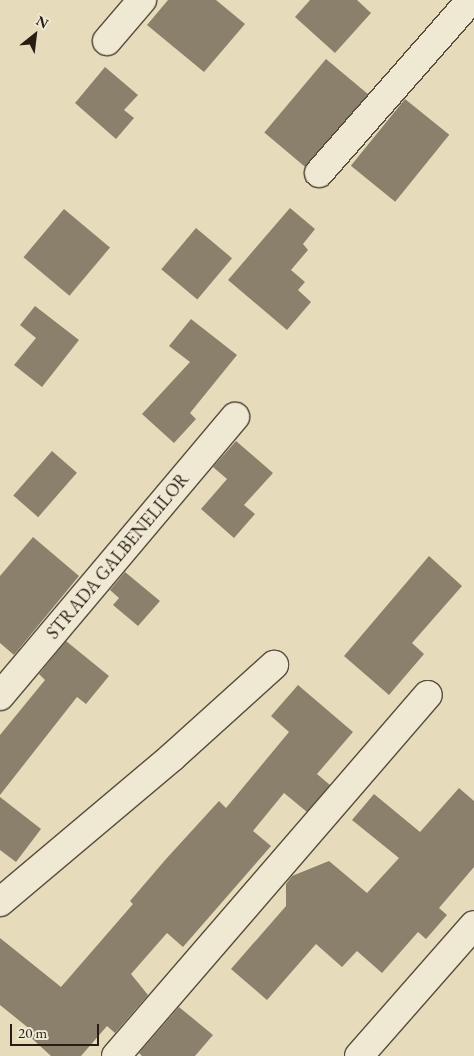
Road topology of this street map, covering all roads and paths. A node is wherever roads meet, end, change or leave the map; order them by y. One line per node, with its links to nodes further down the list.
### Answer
1 (142, 0): 3 (street)
2 (471, 0): 4 (street)
3 (107, 41)
4 (320, 173)
5 (235, 416): 8 (street, STRADA GALBENELILOR)
6 (274, 665): 9 (street)
7 (428, 695): 11 (street)
8 (0, 696)
9 (0, 902)
10 (474, 925): 12 (street)
11 (116, 1056)
12 (359, 1056)

